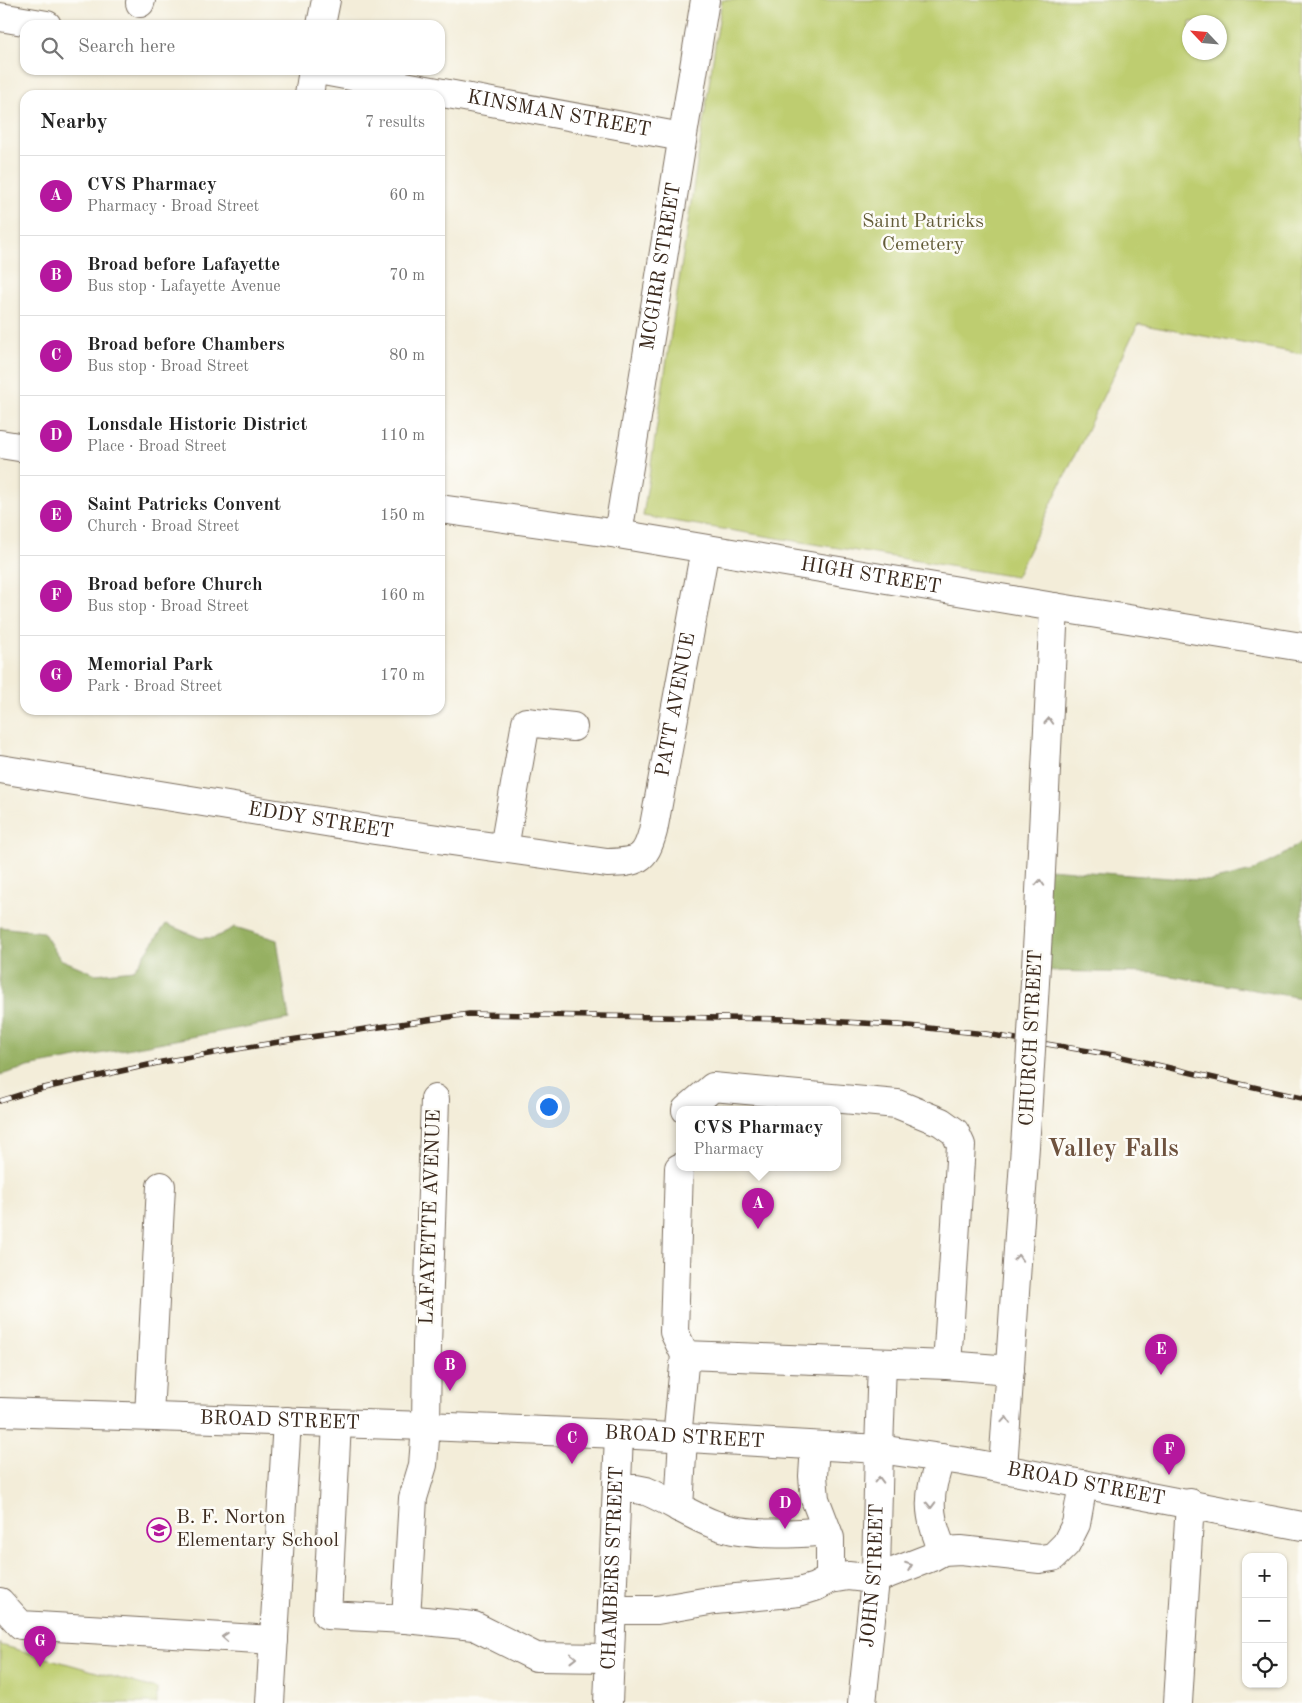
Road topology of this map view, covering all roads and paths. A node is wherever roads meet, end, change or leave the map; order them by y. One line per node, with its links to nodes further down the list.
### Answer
1 (326, 0): 5 (street)
2 (705, 0): 11 (street, MCGIRR STREET)
3 (0, 17): 4 (street)
4 (20, 20)
5 (322, 20)
6 (312, 75): 8 (street)
7 (345, 75): 9 (street, KINSMAN STREET)
8 (310, 90)
9 (427, 90)
10 (445, 93): 11 (street, KINSMAN STREET)
11 (682, 137): 15 (street, MCGIRR STREET)
12 (0, 444): 13 (street)
13 (20, 447)
14 (445, 510): 15 (street, HIGH STREET)
15 (618, 534): 16 (street, HIGH STREET)
16 (705, 549): 17 (street, HIGH STREET); 22 (street, PATT AVENUE)
17 (1054, 608): 18 (street, HIGH STREET); 30 (street, CHURCH STREET, one-way to 17, bridge)
18 (1302, 647)
19 (573, 727): 21 (street)
20 (0, 769): 21 (street, EDDY STREET)
21 (504, 848): 22 (street, EDDY STREET)
22 (642, 857)
23 (435, 1099): 35 (street, LAFAYETTE AVENUE)
24 (691, 1106): 29 (street)
25 (679, 1171): 27 (street)
26 (161, 1186): 32 (street)
27 (685, 1355): 28 (street); 37 (street)
28 (882, 1363): 29 (street); 39 (street, JOHN STREET)
29 (947, 1365): 30 (street)
30 (1010, 1370): 41 (street, CHURCH STREET, one-way to 30)
31 (0, 1412): 32 (street, BROAD STREET)
32 (149, 1416): 33 (street, BROAD STREET)
33 (287, 1421): 34 (street, BROAD STREET); 54 (street)
34 (337, 1423): 35 (street, BROAD STREET); 53 (street)
35 (426, 1426): 36 (street, BROAD STREET); 53 (street, LAFAYETTE AVENUE)
36 (619, 1434): 37 (street, BROAD STREET); 43 (street, CHAMBERS STREET)
37 (680, 1438): 38 (street, BROAD STREET); 45 (street)
38 (816, 1446): 39 (street, BROAD STREET); 47 (street)
39 (879, 1450): 40 (street, BROAD STREET); 50 (street, JOHN STREET, one-way to 39)
40 (941, 1458): 41 (street, BROAD STREET); 48 (street, one-way to 48)
41 (1003, 1468): 42 (street, BROAD STREET)
42 (1083, 1484): 44 (street, BROAD STREET); 48 (street)
43 (617, 1489): 45 (street); 52 (street, CHAMBERS STREET)
44 (1190, 1504): 46 (street, BROAD STREET); 59 (street)
45 (679, 1508): 47 (street)
46 (1302, 1526)
47 (827, 1531): 49 (street)
48 (942, 1551): 50 (street, one-way to 48)
49 (830, 1579): 50 (street); 52 (street)
50 (875, 1580): 58 (street, JOHN STREET)
51 (0, 1602): 54 (street, one-way to 51)
52 (612, 1610): 55 (street, CHAMBERS STREET)
53 (406, 1619): 55 (street, one-way to 55)
54 (274, 1640): 56 (street)
55 (610, 1658): 57 (street, CHAMBERS STREET)
56 (270, 1703)
57 (608, 1703)
58 (862, 1703)
59 (1178, 1703)

